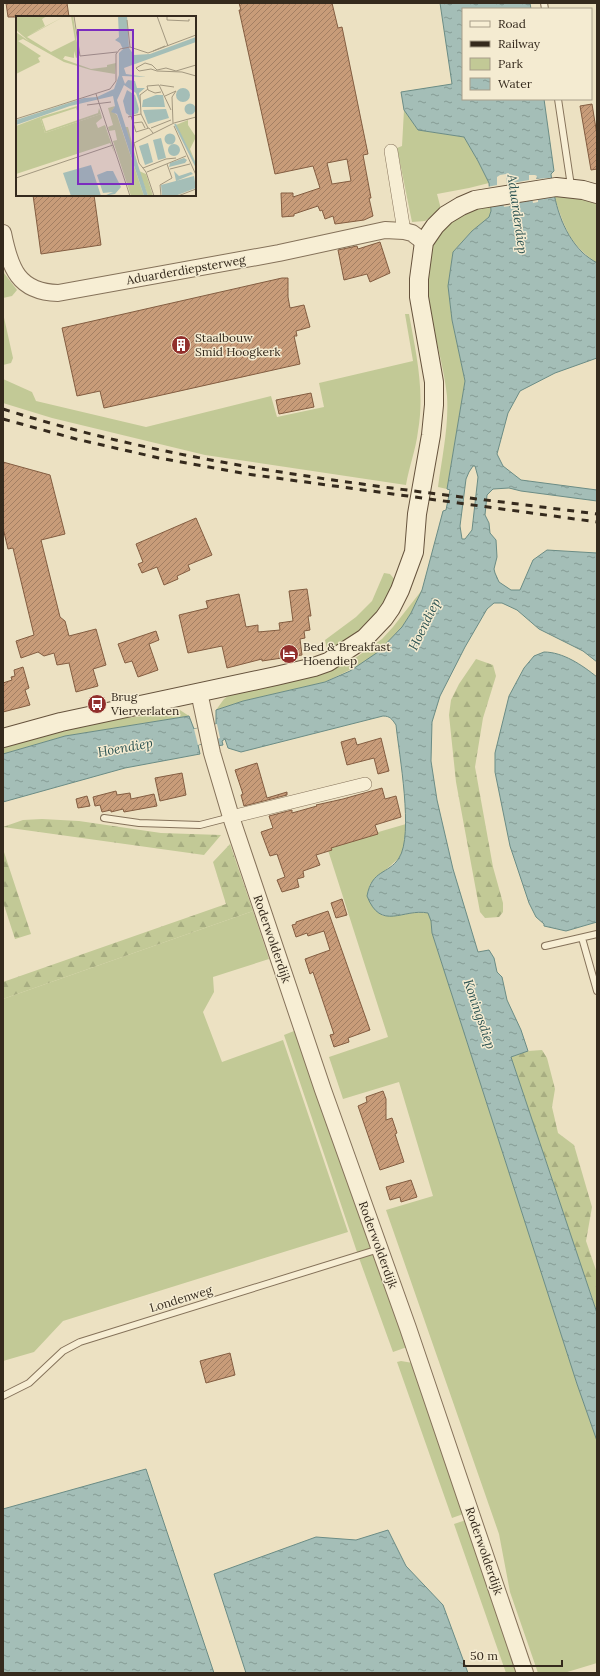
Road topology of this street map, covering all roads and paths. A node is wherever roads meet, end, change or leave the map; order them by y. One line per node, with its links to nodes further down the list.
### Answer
1 (558, 100): 3 (lane)
2 (391, 151): 5 (street)
3 (564, 187): 4 (main road); 7 (main road)
4 (597, 194)
5 (404, 231): 6 (street, Aduarderdiepsterweg); 7 (street, Aduarderdiepsterweg)
6 (3, 233)
7 (424, 242): 8 (main road)
8 (199, 692): 9 (main road); 11 (street, Roderwolderdijk)
9 (3, 738)
10 (365, 784): 11 (street)
11 (231, 817): 12 (lane); 17 (street, Roderwolderdijk)
12 (104, 818)
13 (597, 934): 14 (lane)
14 (582, 938): 15 (lane); 16 (lane)
15 (545, 946)
16 (597, 991)
17 (379, 1250): 18 (lane, Londenweg); 19 (street, Roderwolderdijk)
18 (3, 1396)
19 (525, 1673)

